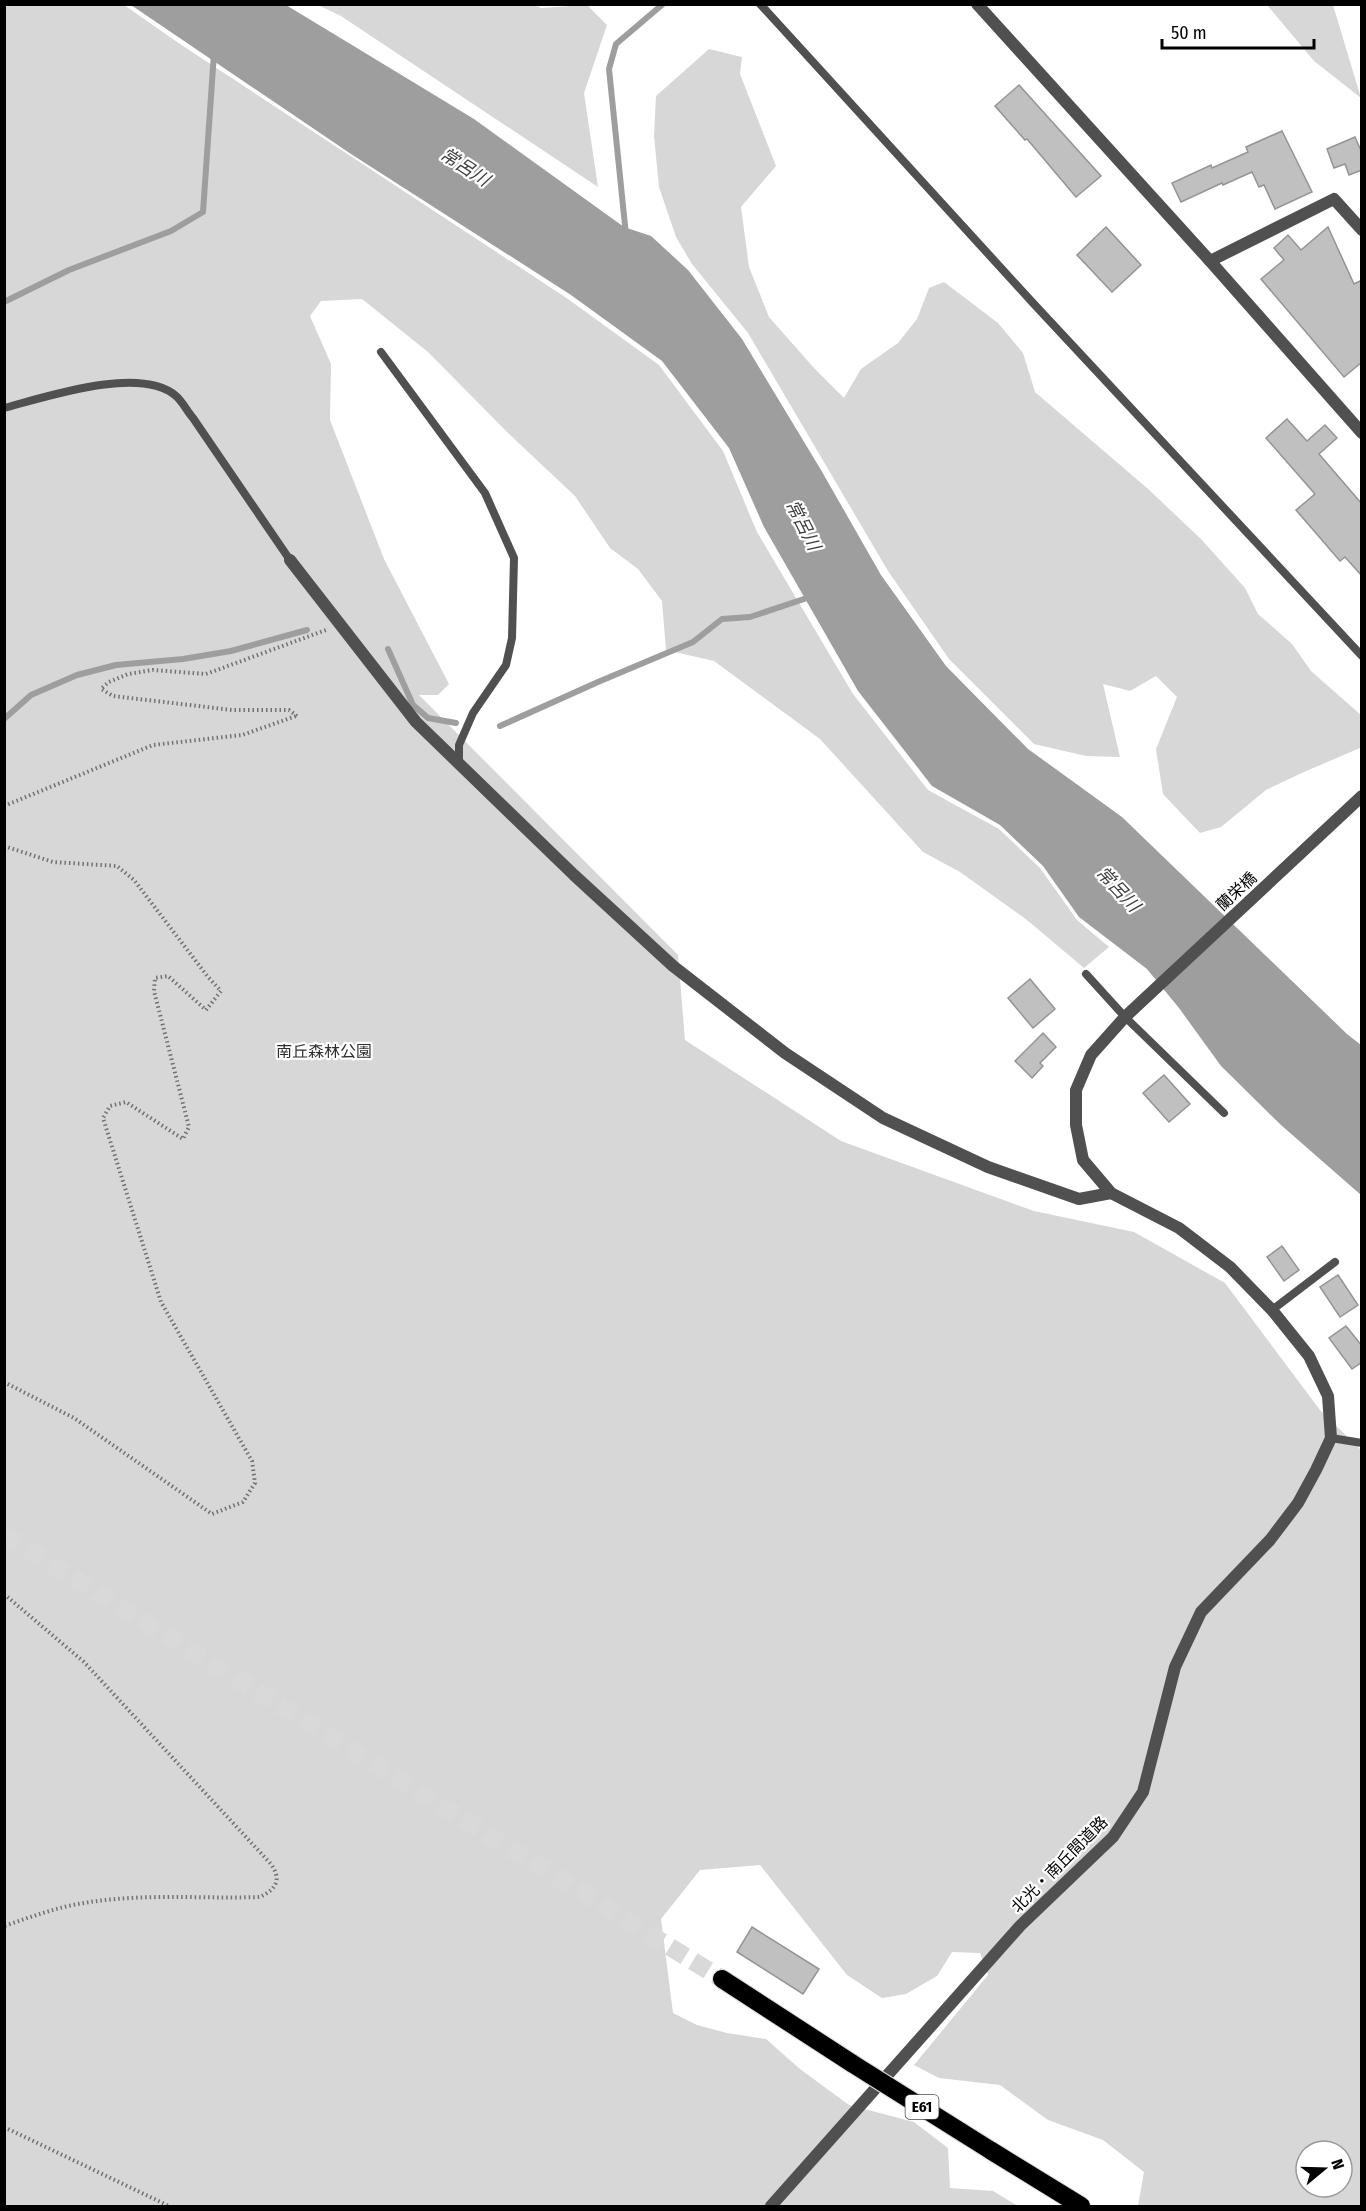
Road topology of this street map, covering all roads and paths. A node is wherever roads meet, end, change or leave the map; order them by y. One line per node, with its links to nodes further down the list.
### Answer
1 (760, 4): 10 (lane)
2 (977, 4): 4 (street)
3 (1362, 230): 4 (street)
4 (1210, 261): 7 (street)
5 (381, 352): 11 (lane)
6 (4, 408): 8 (lane)
7 (1362, 433)
8 (290, 560): 9 (street)
9 (340, 625): 11 (street); 13 (path)
10 (1362, 656)
11 (459, 764): 18 (street)
12 (1362, 796): 16 (street, 蘭栄橋)
13 (4, 806)
14 (4, 846): 21 (path)
15 (1086, 974): 16 (lane)
16 (1129, 1013): 17 (lane); 18 (street, 蘭栄橋)
17 (1224, 1113)
18 (1111, 1193): 20 (street)
19 (1335, 1262): 20 (lane)
20 (1272, 1310): 22 (street)
21 (4, 1382)
22 (1330, 1438): 23 (lane); 29 (street, 北光・南丘間道路)
23 (1362, 1443)
24 (4, 1594): 25 (path)
25 (4, 1926)
26 (722, 1979): 30 (highway, E61, bridge)
27 (4, 2127): 28 (path)
28 (169, 2206)
29 (771, 2206)
30 (1082, 2206)

